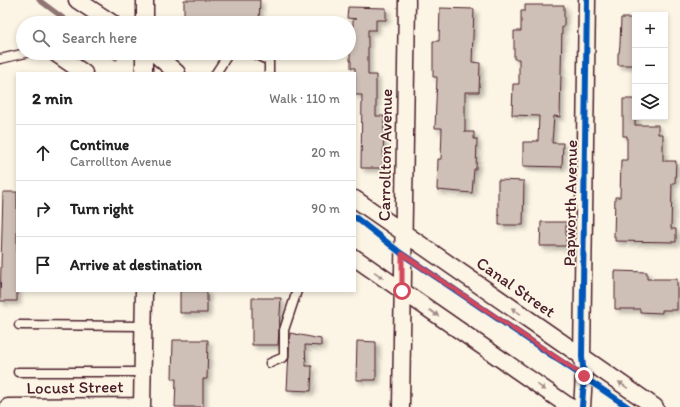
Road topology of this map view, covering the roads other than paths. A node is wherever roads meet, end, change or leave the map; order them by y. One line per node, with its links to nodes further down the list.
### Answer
1 (77, 0): 5 (street)
2 (145, 0): 6 (street)
3 (407, 0): 20 (street, Carrollton Avenue)
4 (587, 0): 27 (street, Papworth Avenue)
5 (101, 16)
6 (145, 16)
7 (16, 55): 8 (lane)
8 (0, 59)
9 (65, 60): 14 (street)
10 (144, 60): 15 (street)
11 (162, 60): 16 (street)
12 (224, 60): 17 (lane)
13 (267, 60): 18 (lane)
14 (83, 72)
15 (144, 72)
16 (176, 72)
17 (217, 72)
18 (269, 72)
19 (356, 199): 20 (street, Canal Street)
20 (403, 232): 22 (street, Carrollton Avenue); 27 (street, Canal Street, one-way to 20)
21 (356, 259): 22 (street, one-way to 22)
22 (402, 291): 33 (street, Carrollton Avenue); 34 (street, one-way to 34)
23 (144, 292): 26 (street)
24 (297, 292): 28 (lane)
25 (19, 325): 26 (lane)
26 (143, 326): 30 (street)
27 (582, 357): 35 (street, Papworth Avenue); 36 (street, Canal Street, one-way to 27)
28 (270, 363)
29 (18, 372): 30 (lane)
30 (143, 372): 31 (street)
31 (142, 406): 32 (street, Locust Street)
32 (8, 407)
33 (401, 407)
34 (570, 407)
35 (582, 407)
36 (655, 407)

